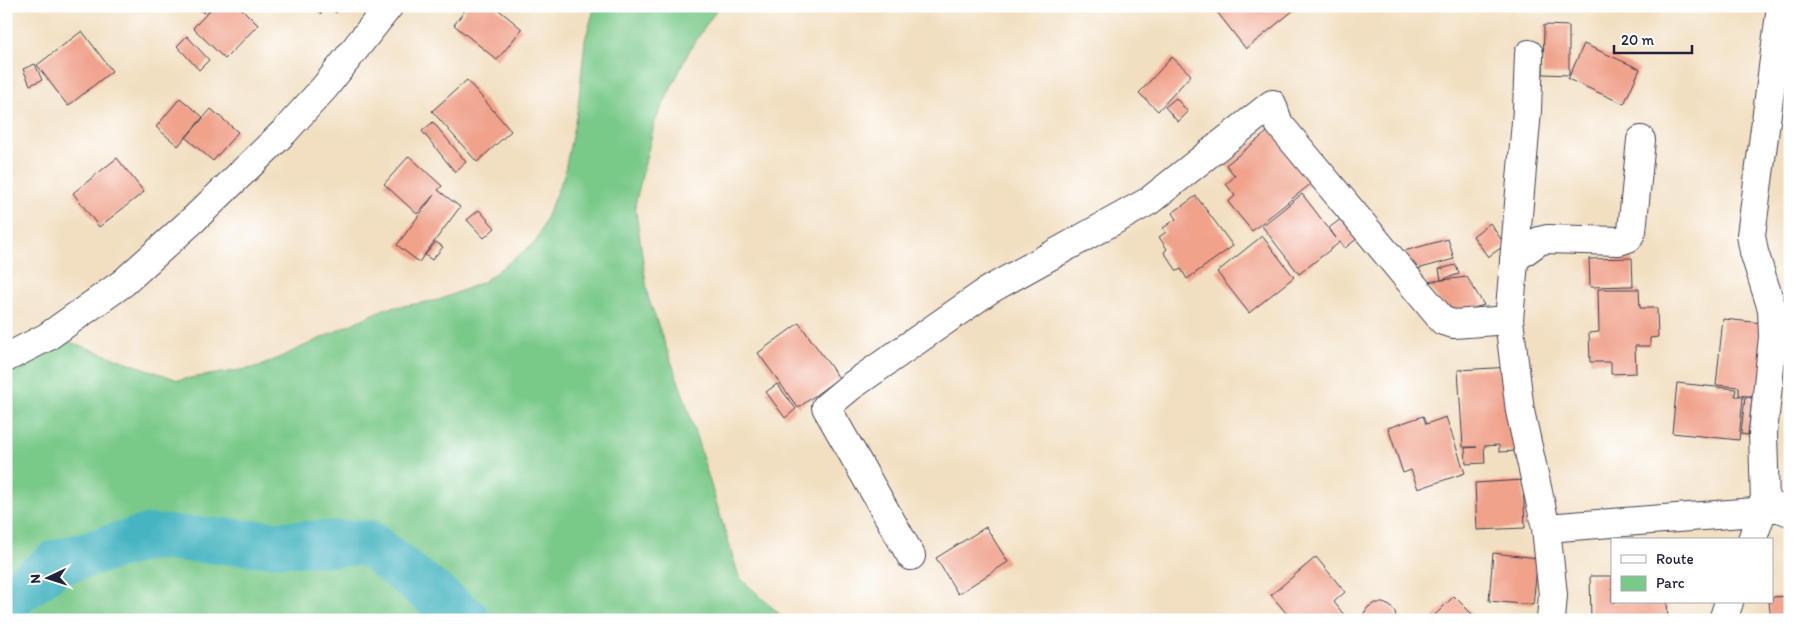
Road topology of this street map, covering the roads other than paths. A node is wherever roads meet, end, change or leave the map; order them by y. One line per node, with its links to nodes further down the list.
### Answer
1 (389, 6): 7 (street)
2 (1781, 6): 8 (street)
3 (1529, 54): 5 (street)
4 (1641, 140): 5 (street)
5 (1514, 259): 6 (street)
6 (1509, 320): 10 (street); 12 (street)
7 (6, 358)
8 (1765, 503): 9 (street); 10 (street); 11 (street)
9 (1790, 512)
10 (1546, 528): 14 (street)
11 (1753, 538)
12 (911, 556)
13 (1728, 604): 15 (street)
14 (1550, 620)
15 (1723, 620)

